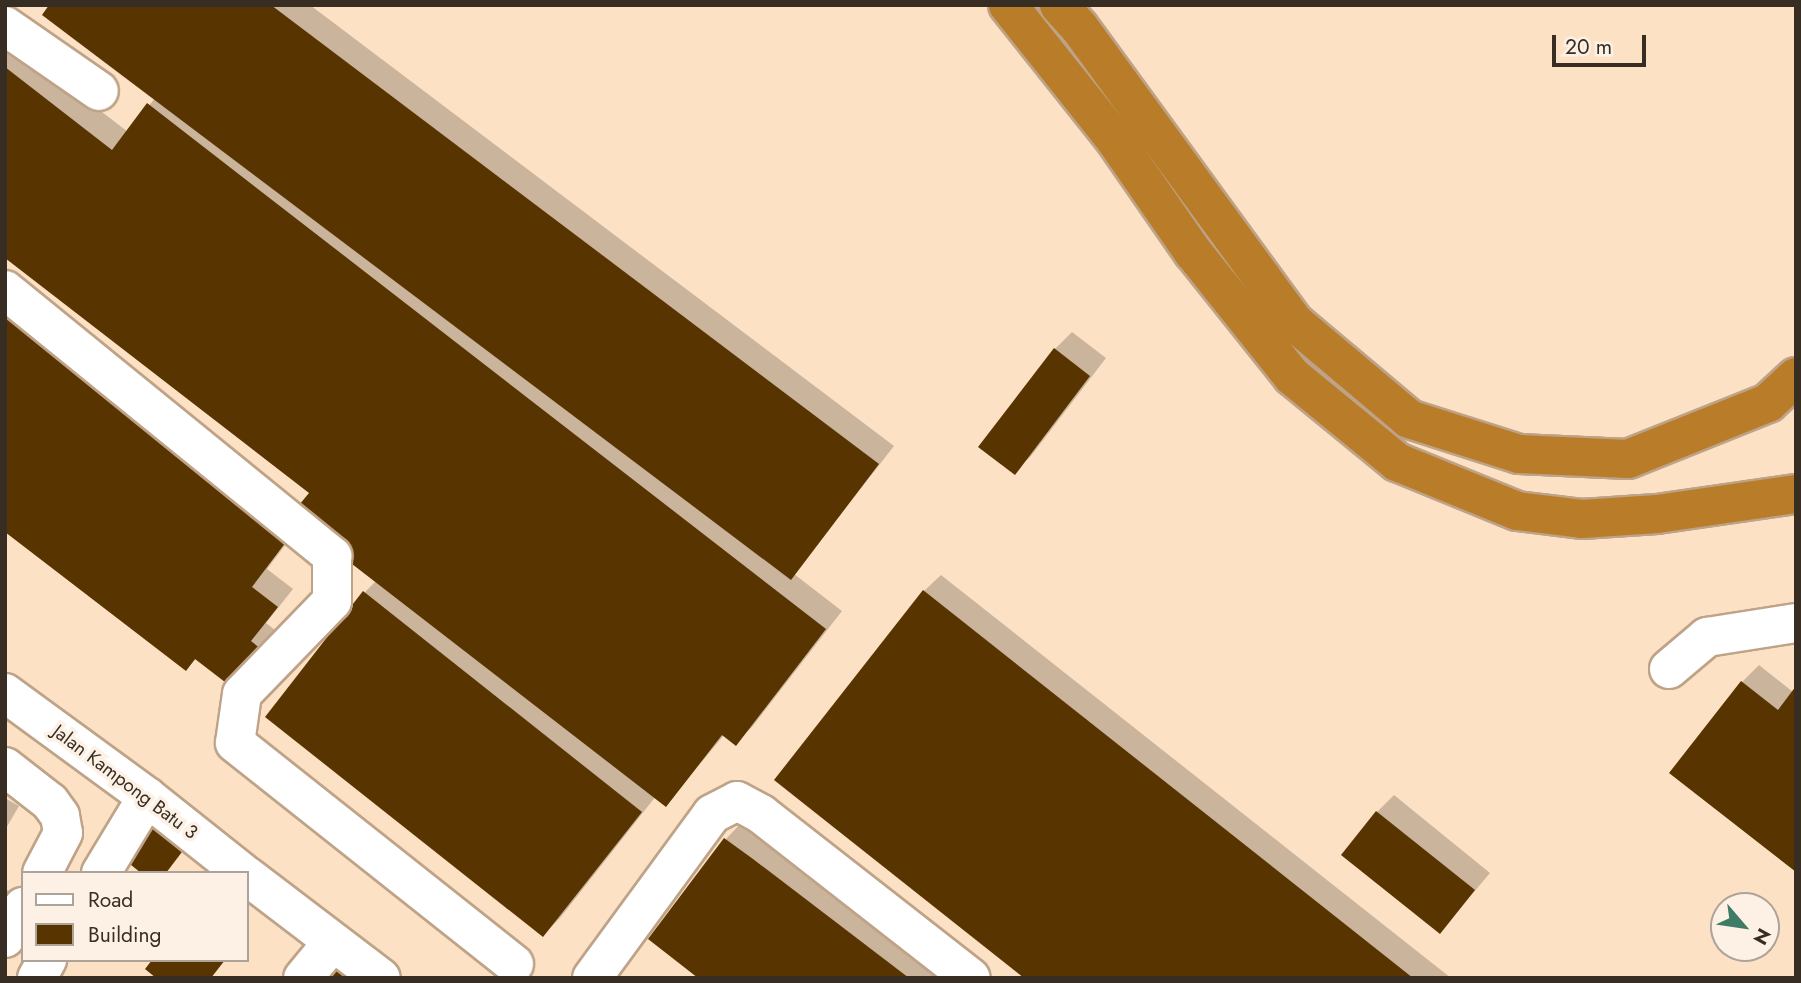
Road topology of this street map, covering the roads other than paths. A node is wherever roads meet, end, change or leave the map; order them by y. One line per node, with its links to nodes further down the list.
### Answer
1 (1007, 5): 7 (highway)
2 (1059, 5): 6 (highway)
3 (5, 26): 4 (street)
4 (99, 91)
5 (5, 290): 21 (street)
6 (1796, 377)
7 (1796, 494)
8 (1796, 623): 9 (street)
9 (1669, 670)
10 (5, 693): 12 (street, Jalan Kampong Batu 3)
11 (5, 767): 13 (street)
12 (147, 797): 14 (street); 15 (street, Jalan Kampong Batu 3)
13 (43, 871)
14 (102, 871)
15 (241, 871)
16 (248, 876): 19 (street, Jalan Kampong Batu 3)
17 (21, 910): 18 (street)
18 (5, 938)
19 (332, 943): 24 (street); 25 (street, Jalan Kampong Batu 3)
20 (46, 962): 23 (street)
21 (514, 964)
22 (607, 973): 26 (street)
23 (37, 978)
24 (303, 978)
25 (381, 978)
26 (971, 978)

